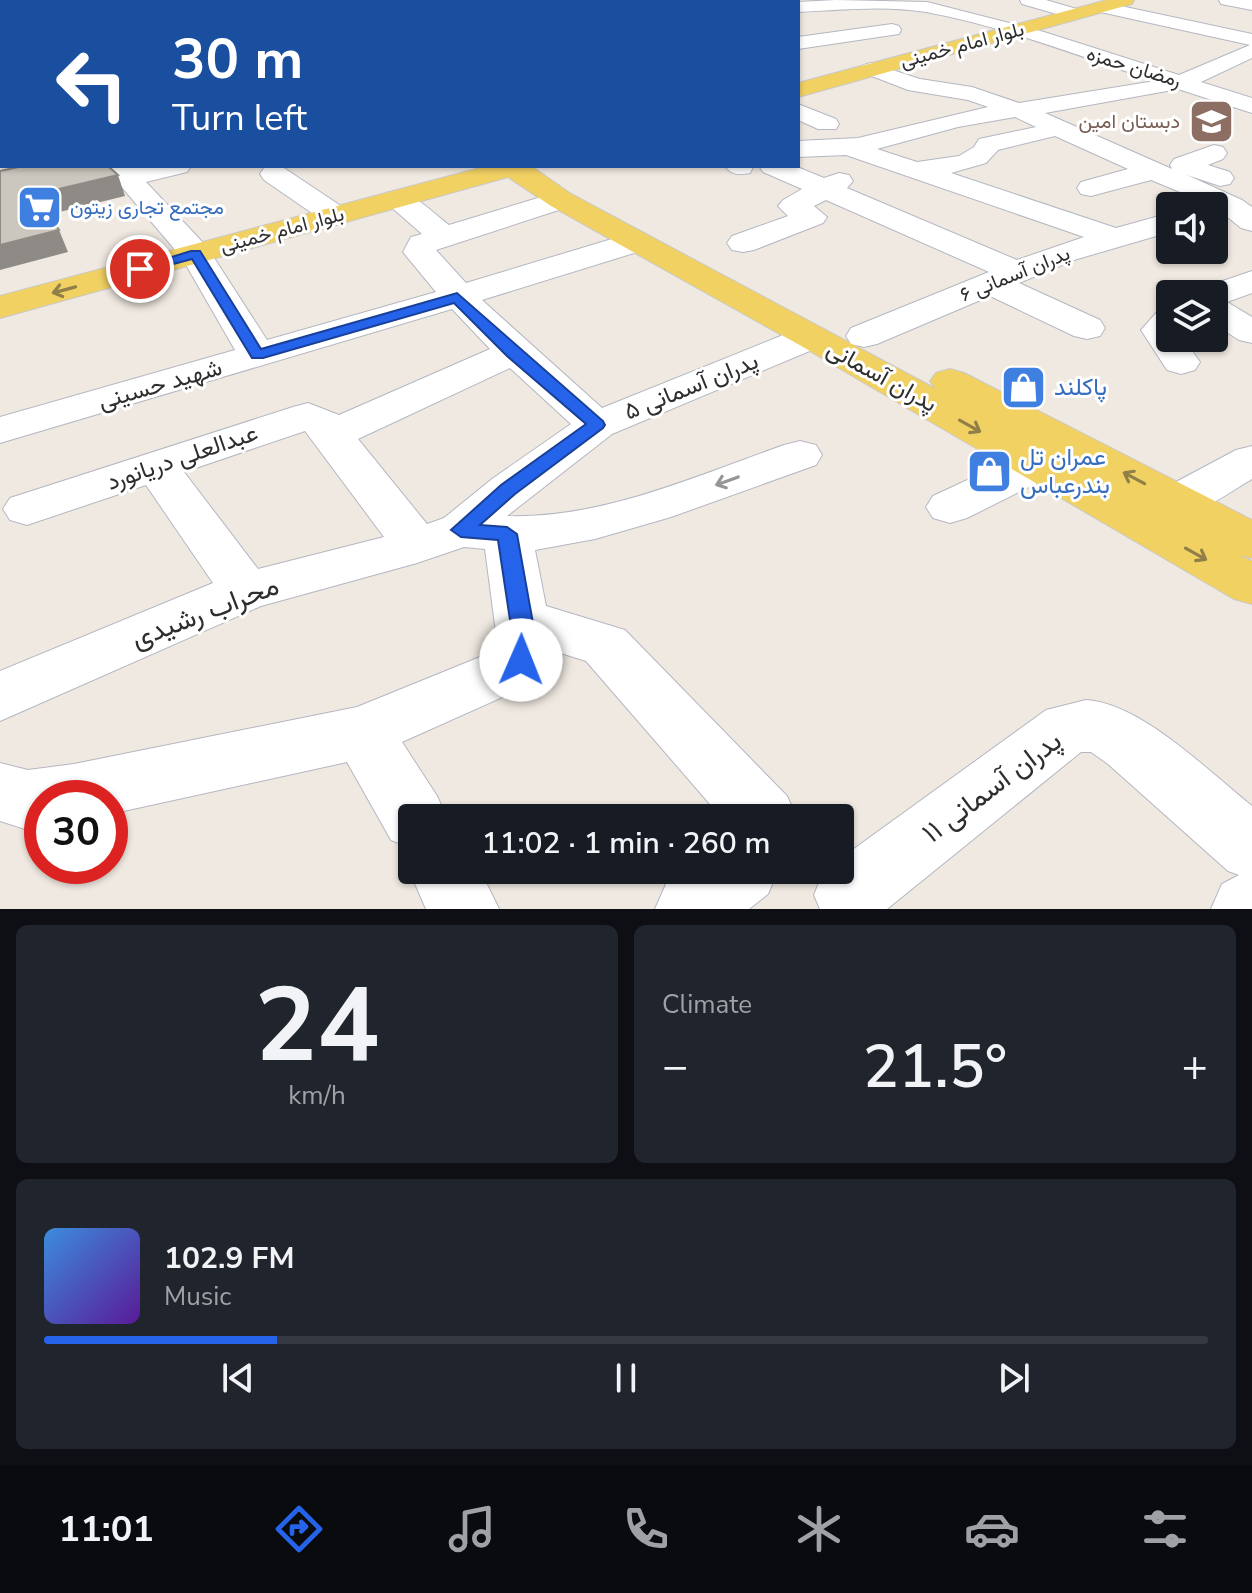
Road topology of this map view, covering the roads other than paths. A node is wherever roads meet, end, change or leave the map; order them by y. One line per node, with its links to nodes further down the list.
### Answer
1 (933, 0): 7 (street)
2 (1028, 0): 10 (street)
3 (1126, 0): 8 (main road, بلوار امام خمینی)
4 (1227, 0): 6 (street)
5 (878, 2): 7 (street); 9 (street)
6 (1252, 5)
7 (912, 6): 14 (street, رمضان حمزه)
8 (1102, 7): 10 (main road, بلوار امام خمینی); 19 (street)
9 (800, 14)
10 (1074, 14): 12 (main road, بلوار امام خمینی)
11 (1252, 14): 19 (street)
12 (1048, 21): 14 (main road, بلوار امام خمینی); 15 (street)
13 (892, 30): 17 (street)
14 (1016, 30): 21 (main road, بلوار امام خمینی); 23 (street, رمضان حمزه)
15 (1094, 34)
16 (1252, 40): 19 (street)
17 (800, 43)
18 (1252, 51): 19 (street)
19 (1204, 52): 22 (street); 23 (street)
20 (800, 57): 21 (street)
21 (863, 72): 24 (main road, بلوار امام خمینی); 28 (street)
22 (1252, 72)
23 (1183, 81): 25 (street, رمضان حمزه); 26 (street)
24 (800, 89)
25 (1228, 98): 27 (street, رمضان حمزه); 29 (street)
26 (1073, 103): 28 (street); 33 (street)
27 (1252, 106)
28 (1018, 110): 33 (street); 35 (street)
29 (1182, 111)
30 (800, 112): 32 (street)
31 (855, 117): 32 (street)
32 (827, 124): 34 (street)
33 (1064, 130): 41 (street); 42 (street)
34 (800, 131)
35 (850, 148): 36 (street); 38 (street)
36 (800, 149)
37 (1214, 153): 52 (street)
38 (885, 161): 41 (street); 48 (street)
39 (159, 168): 43 (street)
40 (777, 168): 48 (street)
41 (913, 171): 50 (street)
42 (1153, 171): 49 (street); 52 (street)
43 (122, 172): 60 (street)
44 (529, 173): 46 (main road, بلوار امام خمینی); 56 (street); 58 (main road, پدران آسمانی); 69 (main road, پدران آسمانی)
45 (274, 174): 53 (street)
46 (442, 177): 51 (main road, بلوار امام خمینی)
47 (1030, 180): 50 (street)
48 (825, 186): 54 (street); 59 (street)
49 (1091, 188)
50 (992, 196): 54 (street); 57 (street)
51 (396, 199): 53 (main road, بلوار امام خمینی); 56 (street)
52 (1240, 206)
53 (336, 216): 60 (main road, بلوار امام خمینی)
54 (910, 224): 61 (street)
55 (1156, 226): 57 (street, پدران آسمانی ۶)
56 (444, 236): 64 (street)
57 (1114, 238): 61 (street, پدران آسمانی ۶)
58 (636, 242): 64 (street, شهید حسینی); 70 (main road, پدران آسمانی)
59 (743, 243)
60 (196, 254): 65 (main road, بلوار امام خمینی, one-way to 65); 73 (street)
61 (1003, 278): 67 (street); 69 (street, پدران آسمانی ۶)
62 (1251, 282): 63 (street)
63 (1228, 290)
64 (457, 297): 72 (street); 73 (street, شهید حسینی)
65 (0, 307)
66 (1228, 317): 68 (street)
67 (1087, 328)
68 (1252, 332)
69 (864, 336): 82 (main road, پدران آسمانی, one-way to 69)
70 (811, 337): 75 (street, پدران آسمانی ۵); 80 (main road, پدران آسمانی, one-way to 80)
71 (1174, 352): 74 (street)
72 (513, 353): 75 (street); 77 (street)
73 (257, 355): 76 (street, شهید حسینی)
74 (1181, 362)
75 (597, 425): 85 (street, پدران آسمانی ۵)
76 (0, 430)
77 (331, 435): 81 (street, عبدالعلی دریانورد); 85 (street, عبدالعلی دریانورد)
78 (800, 455): 85 (street, one-way to 85)
79 (1252, 460): 82 (street)
80 (1039, 464): 83 (street); 87 (main road, پدران آسمانی, one-way to 87)
81 (156, 467): 84 (street, عبدالعلی دریانورد); 88 (street)
82 (1178, 501): 86 (main road, پدران آسمانی)
83 (950, 507)
84 (27, 509)
85 (462, 537): 88 (street, محراب رشیدی); 89 (street)
86 (1252, 541)
87 (1252, 585)
88 (246, 591): 90 (street, محراب رشیدی)
89 (522, 620): 91 (street); 94 (street)
90 (0, 697)
91 (362, 732): 92 (street); 93 (street)
92 (0, 792)
93 (406, 804)
94 (751, 804)
95 (1252, 848): 98 (street, پدران آسمانی ۱۱)
96 (450, 884): 100 (street)
97 (725, 884): 101 (street)
98 (846, 891)
99 (1252, 905): 102 (street)
100 (463, 909)
101 (691, 909)
102 (1247, 909)

